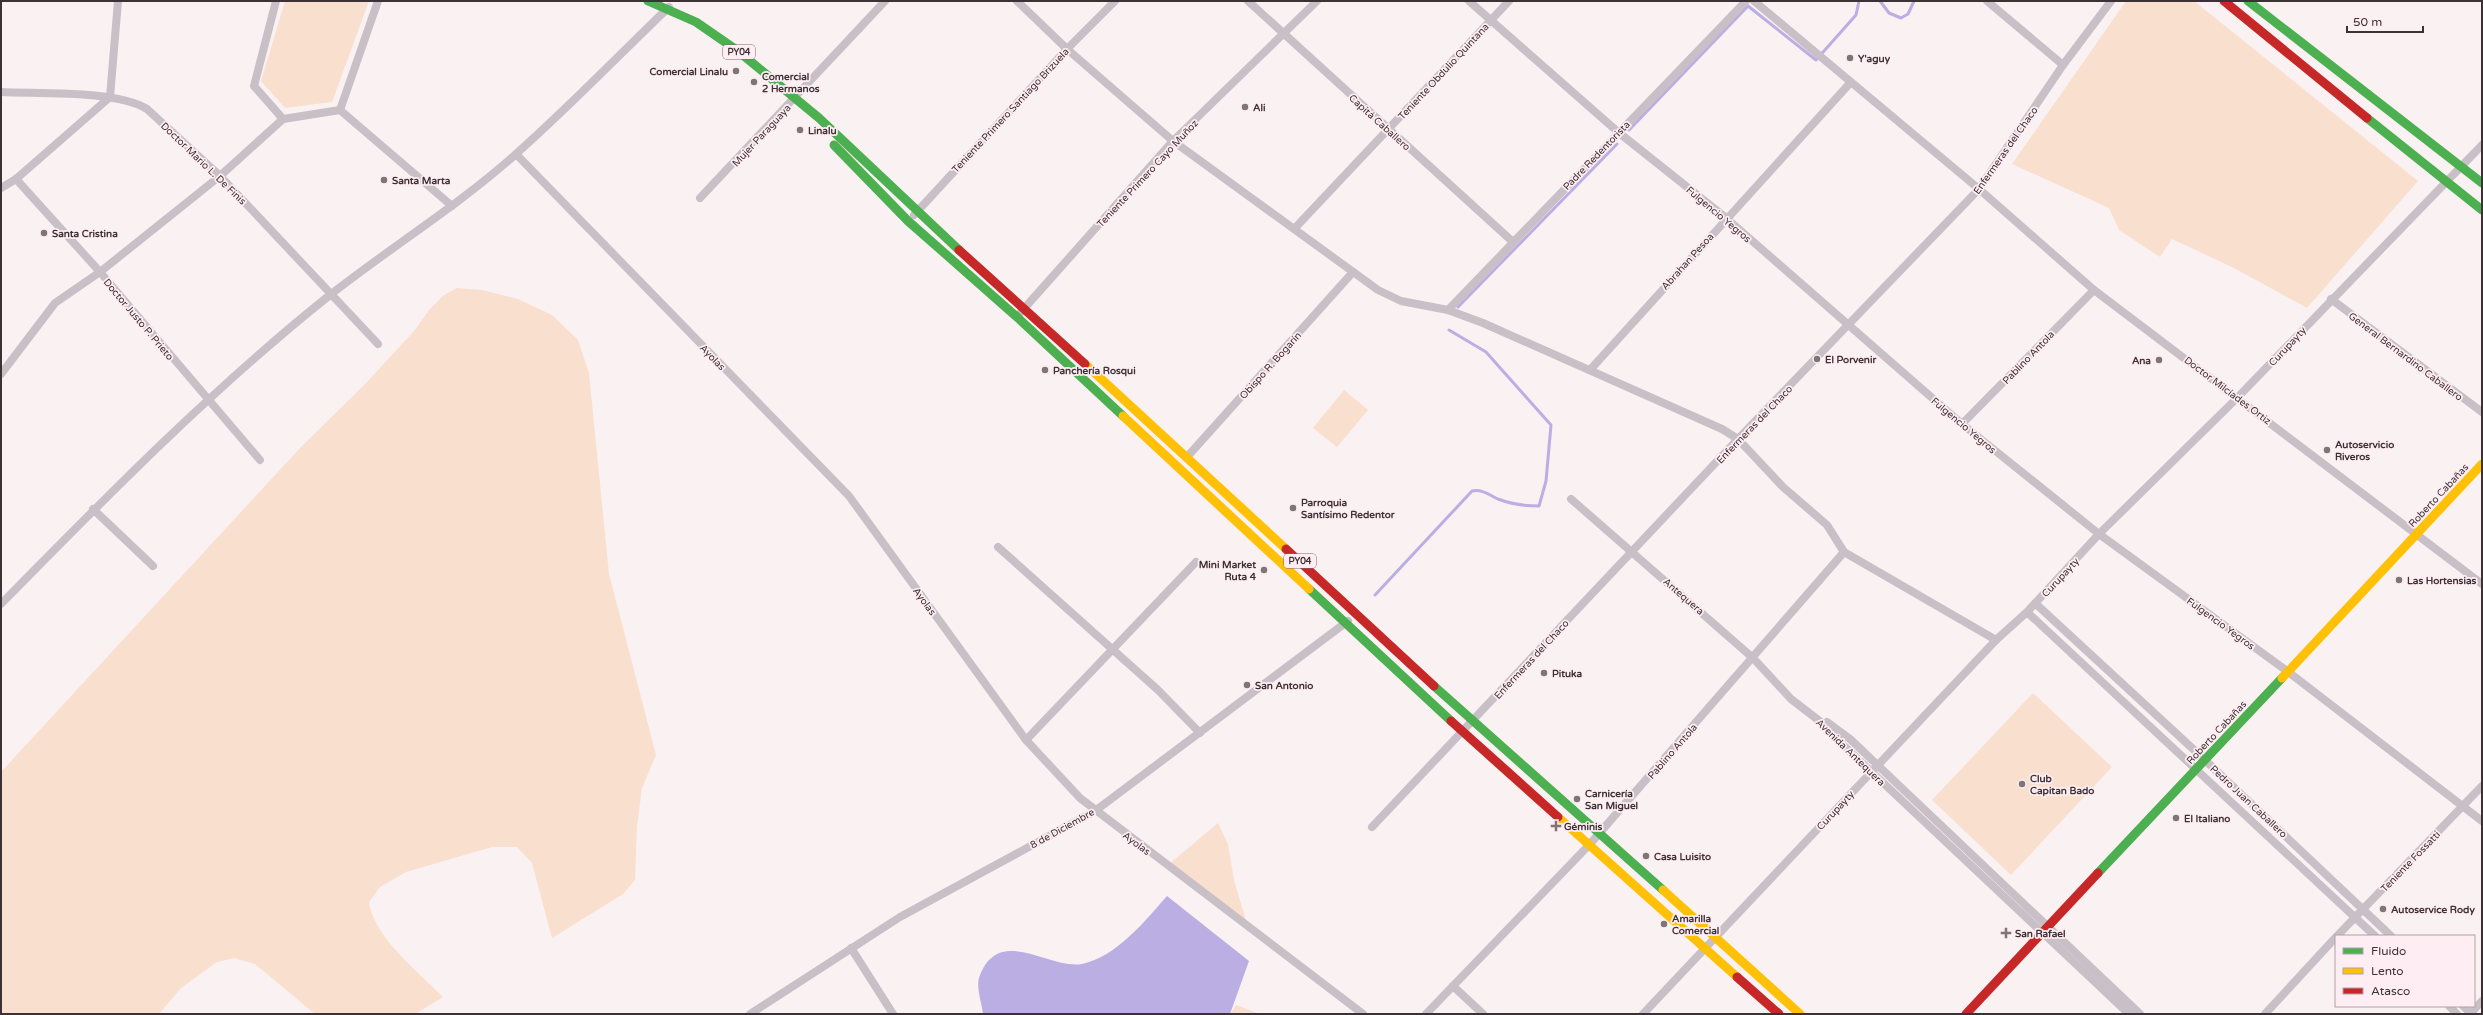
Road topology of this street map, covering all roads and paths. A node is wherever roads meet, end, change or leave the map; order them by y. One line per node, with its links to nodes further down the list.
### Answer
1 (118, 1): 25 (street)
2 (276, 1): 29 (street)
3 (378, 1): 28 (street)
4 (648, 1): 18 (main road)
5 (885, 1): 26 (street, Mujer Paraguaya)
6 (1017, 1): 21 (street)
7 (1115, 1): 21 (street, Teniente Primero Santiago Brizuela)
8 (1248, 1): 20 (street, Capitá Caballero)
9 (1317, 1): 20 (street, Teniente Primero Cayo Muñoz)
10 (1470, 1): 19 (street, Fulgencio Yegros)
11 (1509, 1): 19 (street, Teniente Obdulio Quintana)
12 (1746, 1): 31 (street, Padre Redentorista)
13 (1754, 1): 23 (street, Doctor Milcíades Ortiz)
14 (1987, 1): 22 (street)
15 (2111, 1): 22 (street, Enfermeras del Chaco)
16 (2248, 1): 35 (main road)
17 (2226, 2): 39 (main road)
18 (672, 4): 26 (main road, PY04); 34 (street)
19 (1491, 20): 30 (street, Teniente Obdulio Quintana); 31 (street, Fulgencio Yegros)
20 (1284, 34): 30 (street, Capitá Caballero); 32 (street, Teniente Primero Cayo Muñoz)
21 (1067, 49): 32 (street); 45 (street, Teniente Primero Santiago Brizuela)
22 (2063, 65): 41 (street, Enfermeras del Chaco)
23 (1851, 82): 41 (street, Doctor Milcíades Ortiz); 46 (street, Abrahan Pesoa)
24 (1, 92): 25 (street, Doctor Mario L. De Finis)
25 (110, 97): 36 (street, Doctor Mario L. De Finis); 37 (street)
26 (794, 99): 27 (main road, PY04); 42 (street, Mujer Paraguaya)
27 (802, 107): 45 (main road, PY04); 47 (main road, PY04)
28 (340, 110): 29 (street); 43 (street)
29 (283, 119): 36 (street)
30 (1387, 129): 48 (street, Teniente Obdulio Quintana); 49 (street, Capitá Caballero)
31 (1618, 132): 46 (street, Fulgencio Yegros); 49 (street, Padre Redentorista)
32 (1173, 141): 48 (street); 55 (street, Teniente Primero Cayo Muñoz)
33 (2482, 145): 35 (street, Curupayty)
34 (516, 154): 43 (street); 93 (street, Ayolas)
35 (2461, 166): 38 (main road); 39 (street, Curupayty)
36 (220, 176): 50 (street); 53 (street, Doctor Mario L. De Finis)
37 (16, 179): 40 (street); 50 (street, Doctor Justo P. Prieto)
38 (2482, 182)
39 (2446, 183): 44 (main road); 54 (street, Curupayty)
40 (1, 188)
41 (1979, 190): 52 (street, Doctor Milcíades Ortiz); 58 (street, Enfermeras del Chaco)
42 (700, 198)
43 (452, 206): 53 (street)
44 (2482, 210)
45 (917, 212): 47 (street, Teniente Primero Santiago Brizuela); 55 (main road, PY04)
46 (1726, 218): 58 (street, Fulgencio Yegros); 60 (street, Abrahan Pesoa)
47 (908, 221): 57 (main road, PY04)
48 (1295, 228): 51 (street)
49 (1514, 242): 56 (street, Padre Redentorista)
50 (100, 272): 61 (street); 63 (street, Doctor Justo P. Prieto)
51 (1353, 272): 56 (street); 67 (street, Obispo R. Bogarín)
52 (2094, 290): 62 (street, Doctor Milcíades Ortiz); 65 (street, Pablino Antola)
53 (330, 295): 59 (street, Doctor Mario L. De Finis); 63 (street)
54 (2331, 299): 62 (street, Curupayty); 64 (street, General Bernardino Caballero)
55 (1024, 308): 57 (street, Teniente Primero Cayo Muñoz); 67 (main road, PY04)
56 (1448, 310): 60 (street)
57 (1017, 317): 84 (main road, PY04)
58 (1848, 326): 65 (street, Fulgencio Yegros); 66 (street, Enfermeras del Chaco)
59 (378, 344)
60 (1590, 370): 66 (street)
61 (1, 374)
62 (2238, 397): 72 (street, Doctor Milcíades Ortiz); 73 (street, Curupayty)
63 (208, 400): 68 (street, Doctor Justo P. Prieto); 71 (street)
64 (2482, 412)
65 (1962, 424): 73 (street, Fulgencio Yegros)
66 (1738, 439): 75 (street, Enfermeras del Chaco); 76 (street)
67 (1187, 457): 83 (main road, PY04)
68 (260, 460)
69 (2482, 464): 72 (main road, Roberto Cabañas)
70 (1571, 499): 75 (street, Antequera)
71 (94, 509): 78 (street); 80 (street)
72 (2417, 533): 79 (street, Doctor Milcíades Ortiz); 88 (main road, Roberto Cabañas)
73 (2099, 534): 81 (street, Curupayty); 88 (street, Fulgencio Yegros)
74 (998, 547): 86 (street)
75 (1632, 551): 87 (street, Antequera); 90 (street, Enfermeras del Chaco)
76 (1844, 552): 85 (street); 87 (street, Pablino Antola)
77 (1196, 562): 86 (street)
78 (153, 566)
79 (2482, 584)
80 (1, 604)
81 (2036, 604): 82 (street, Curupayty); 94 (street, Pedro Juan Caballero)
82 (2027, 612): 85 (street, Curupayty); 96 (street, Pedro Juan Caballero)
83 (1356, 614): 84 (street, 8 de Diciembre); 90 (main road, PY04)
84 (1345, 623): 91 (street, 8 de Diciembre); 92 (main road, PY04)
85 (1996, 640): 95 (street, Curupayty)
86 (1113, 650): 91 (street); 93 (street)
87 (1754, 658): 89 (street, Antequera); 102 (street, Pablino Antola)
88 (2287, 671): 94 (main road, Roberto Cabañas); 98 (street, Fulgencio Yegros)
89 (1791, 699): 95 (street, Avenida Antequera)
90 (1472, 722): 92 (street, Enfermeras del Chaco); 102 (main road, PY04)
91 (1200, 732): 99 (street, 8 de Diciembre)
92 (1463, 732): 101 (street, Enfermeras del Chaco); 103 (main road, PY04)
93 (1026, 740): 99 (street, Ayolas)
94 (2205, 760): 96 (main road, Roberto Cabañas); 104 (street, Pedro Juan Caballero)
95 (1874, 769): 106 (street, Avenida Antequera); 111 (street, Curupayty)
96 (2197, 769): 105 (street, Pedro Juan Caballero); 106 (main road, Roberto Cabañas)
97 (2482, 786): 98 (street, Teniente Fossatti)
98 (2463, 807): 100 (street, Fulgencio Yegros); 104 (street, Teniente Fossatti)
99 (1095, 811): 112 (street, 8 de Diciembre); 118 (street, Ayolas)
100 (2482, 821)
101 (1372, 827)
102 (1600, 833): 103 (street, Pablino Antola); 111 (main road, PY04)
103 (1590, 844): 113 (main road, PY04); 114 (street, Pablino Antola)
104 (2363, 909): 105 (street, Teniente Fossatti); 109 (street, Pedro Juan Caballero)
105 (2355, 917): 107 (street, Teniente Fossatti); 108 (street, Pedro Juan Caballero)
106 (2045, 929): 124 (main road, Roberto Cabañas); 125 (street, Avenida Antequera); 126 (street, Avenida Antequera)
107 (2337, 935)
108 (2374, 935)
109 (2390, 935)
110 (2335, 937): 127 (street, Teniente Fossatti)
111 (1716, 938): 113 (street, Curupayty); 123 (main road, PY04)
112 (851, 948): 116 (street, 8 de Diciembre); 117 (street)
113 (1706, 948): 121 (street, Curupayty); 122 (main road, PY04)
114 (1453, 986): 119 (street, Pablino Antola); 120 (street)
115 (2482, 1001): 128 (street)
116 (750, 1014)
117 (893, 1014)
118 (1363, 1014)
119 (1426, 1014)
120 (1483, 1014)
121 (1643, 1014)
122 (1779, 1014)
123 (1800, 1014)
124 (1966, 1014)
125 (2129, 1014)
126 (2140, 1014)
127 (2265, 1014)
128 (2470, 1014)

